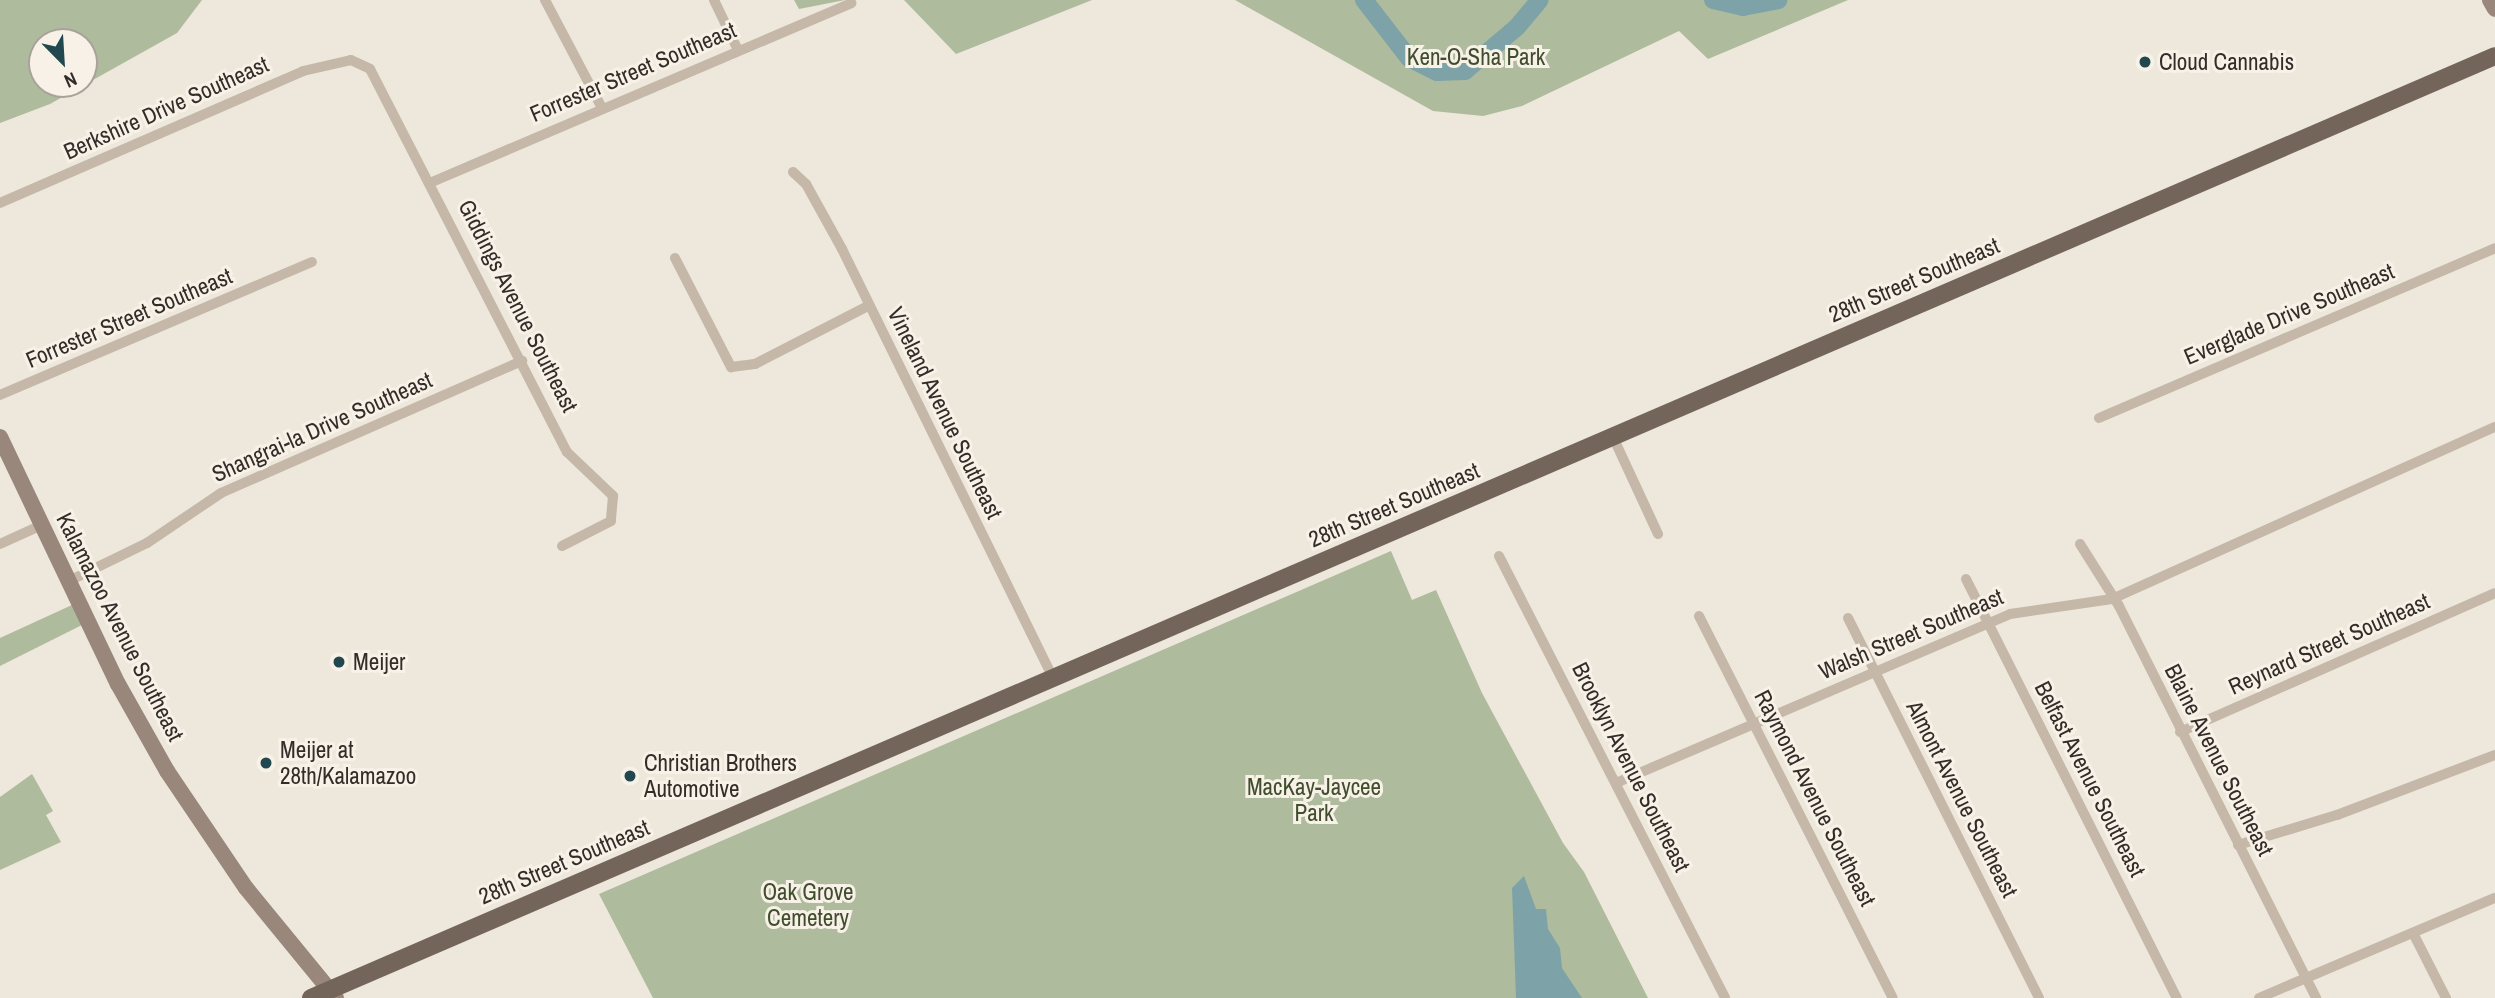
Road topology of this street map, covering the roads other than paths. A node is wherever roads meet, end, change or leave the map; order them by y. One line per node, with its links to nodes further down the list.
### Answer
1 (545, 0): 9 (street)
2 (714, 0): 6 (street)
3 (2490, 0): 5 (main road)
4 (852, 3): 6 (street, Forrester Street Southeast)
5 (2495, 9)
6 (738, 50): 9 (street, Forrester Street Southeast)
7 (2495, 56): 22 (main road, 28th Street Southeast)
8 (351, 60): 11 (street, Giddings Avenue Southeast); 12 (street, Berkshire Drive Southeast)
9 (601, 106): 11 (street, Forrester Street Southeast)
10 (793, 172): 16 (street, Vineland Avenue Southeast)
11 (432, 182): 17 (street, Giddings Avenue Southeast)
12 (0, 203)
13 (2495, 248): 19 (street, Everglade Drive Southeast)
14 (675, 258): 16 (street)
15 (312, 262): 18 (street, Forrester Street Southeast)
16 (868, 306): 37 (street, Vineland Avenue Southeast)
17 (522, 361): 27 (street, Giddings Avenue Southeast); 30 (street, Shangrai-la Drive Southeast)
18 (0, 395)
19 (2099, 418)
20 (2495, 427): 32 (street, Walsh Street Southeast)
21 (0, 437): 23 (main road, Kalamazoo Avenue Southeast)
22 (1613, 437): 24 (street); 37 (main road, 28th Street Southeast)
23 (44, 524): 25 (street); 30 (main road, Kalamazoo Avenue Southeast)
24 (1658, 534)
25 (0, 544)
26 (2080, 544): 32 (street, Blaine Avenue Southeast)
27 (562, 546)
28 (1499, 556): 41 (street, Brooklyn Avenue Southeast)
29 (1966, 579): 35 (street, Belfast Avenue Southeast)
30 (71, 580): 46 (main road, Kalamazoo Avenue Southeast)
31 (2495, 593): 39 (street, Reynard Street Southeast)
32 (2112, 599): 35 (street, Walsh Street Southeast); 39 (street, Blaine Avenue Southeast)
33 (1699, 616): 38 (street, Raymond Avenue Southeast)
34 (1849, 618): 36 (street, Almont Avenue Southeast)
35 (1988, 623): 36 (street, Walsh Street Southeast); 51 (street, Belfast Avenue Southeast)
36 (1875, 672): 38 (street, Walsh Street Southeast); 50 (street, Almont Avenue Southeast)
37 (1053, 678): 46 (main road, 28th Street Southeast)
38 (1753, 722): 41 (street, Walsh Street Southeast); 49 (street, Raymond Avenue Southeast)
39 (2180, 732): 42 (street, Blaine Avenue Southeast)
40 (2495, 755): 42 (street)
41 (1616, 783): 48 (street, Brooklyn Avenue Southeast)
42 (2238, 845): 45 (street, Blaine Avenue Southeast)
43 (2495, 898): 44 (street)
44 (2413, 933): 45 (street); 54 (street)
45 (2306, 978): 52 (street); 53 (street, Blaine Avenue Southeast)
46 (332, 994): 47 (main road, 28th Street Southeast)
47 (312, 998)
48 (1725, 998)
49 (1893, 998)
50 (2039, 998)
51 (2177, 998)
52 (2259, 998)
53 (2316, 998)
54 (2446, 998)

